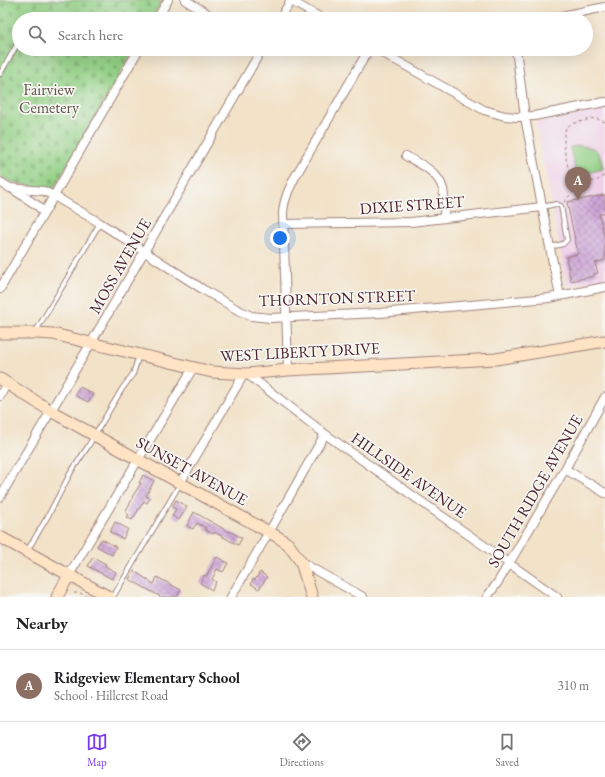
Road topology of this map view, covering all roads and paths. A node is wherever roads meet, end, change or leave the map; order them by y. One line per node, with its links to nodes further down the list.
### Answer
1 (168, 0): 5 (street)
2 (185, 0): 6 (street)
3 (291, 0): 7 (street); 8 (street)
4 (605, 7): 9 (street)
5 (161, 12)
6 (205, 12)
7 (284, 12)
8 (311, 12)
9 (581, 12)
10 (12, 53): 16 (lane)
11 (135, 56): 25 (street)
12 (258, 56): 33 (street, MOSS AVENUE)
13 (365, 56): 31 (street)
14 (388, 56): 18 (street)
15 (517, 56): 18 (street)
16 (0, 74)
17 (605, 102): 18 (street)
18 (525, 117): 26 (street)
19 (605, 122): 23 (path)
20 (406, 156): 29 (street)
21 (605, 175): 23 (path)
22 (0, 182): 24 (street)
23 (581, 183): 27 (path)
24 (10, 188): 25 (street, THORNTON STREET); 28 (street)
25 (54, 196): 28 (street); 30 (street, THORNTON STREET)
26 (542, 206): 27 (lane); 29 (street, DIXIE STREET); 32 (street)
27 (561, 206): 32 (lane)
28 (44, 213): 35 (street)
29 (444, 218): 31 (street, DIXIE STREET)
30 (100, 223): 33 (street, THORNTON STREET); 39 (lane)
31 (283, 224): 37 (street)
32 (550, 247): 36 (street)
33 (145, 251): 37 (street, THORNTON STREET); 41 (street, MOSS AVENUE)
34 (605, 287): 36 (street, THORNTON STREET)
35 (0, 289)
36 (560, 296): 37 (street, THORNTON STREET)
37 (286, 318): 44 (street)
38 (0, 333): 39 (main road, WEST LIBERTY DRIVE)
39 (35, 333): 41 (main road, WEST LIBERTY DRIVE)
40 (605, 341): 44 (main road, WEST LIBERTY DRIVE)
41 (91, 343): 42 (main road, WEST LIBERTY DRIVE); 49 (street, MOSS AVENUE)
42 (139, 355): 43 (main road, WEST LIBERTY DRIVE); 51 (lane)
43 (193, 368): 45 (main road, WEST LIBERTY DRIVE); 52 (street)
44 (288, 370): 45 (main road, WEST LIBERTY DRIVE)
45 (246, 374): 50 (street, HILLSIDE AVENUE); 54 (street)
46 (4, 381): 47 (street); 49 (main road, SUNSET AVENUE)
47 (0, 396)
48 (605, 397): 53 (street, SOUTH RIDGE AVENUE)
49 (51, 411): 51 (main road, SUNSET AVENUE); 56 (street, MOSS AVENUE)
50 (325, 434): 57 (street); 61 (street, HILLSIDE AVENUE)
51 (94, 435): 52 (main road, SUNSET AVENUE); 59 (lane)
52 (138, 459): 54 (main road, SUNSET AVENUE); 62 (street)
53 (565, 469): 55 (street); 61 (street, SOUTH RIDGE AVENUE)
54 (180, 483): 57 (main road, SUNSET AVENUE); 67 (lane)
55 (605, 493)
56 (0, 497)
57 (269, 532): 60 (main road, SUNSET AVENUE); 68 (street)
58 (0, 537): 59 (main road)
59 (27, 552): 62 (main road)
60 (301, 562): 69 (main road); 70 (street, SUNSET AVENUE)
61 (510, 563): 71 (street, SOUTH RIDGE AVENUE); 72 (street, HILLSIDE AVENUE)
62 (70, 575): 64 (main road); 66 (main road)
63 (74, 593): 65 (path)
64 (57, 597)
65 (90, 597)
66 (109, 597)
67 (113, 597)
68 (231, 597)
69 (312, 597)
70 (363, 597)
71 (487, 597)
72 (557, 597)

